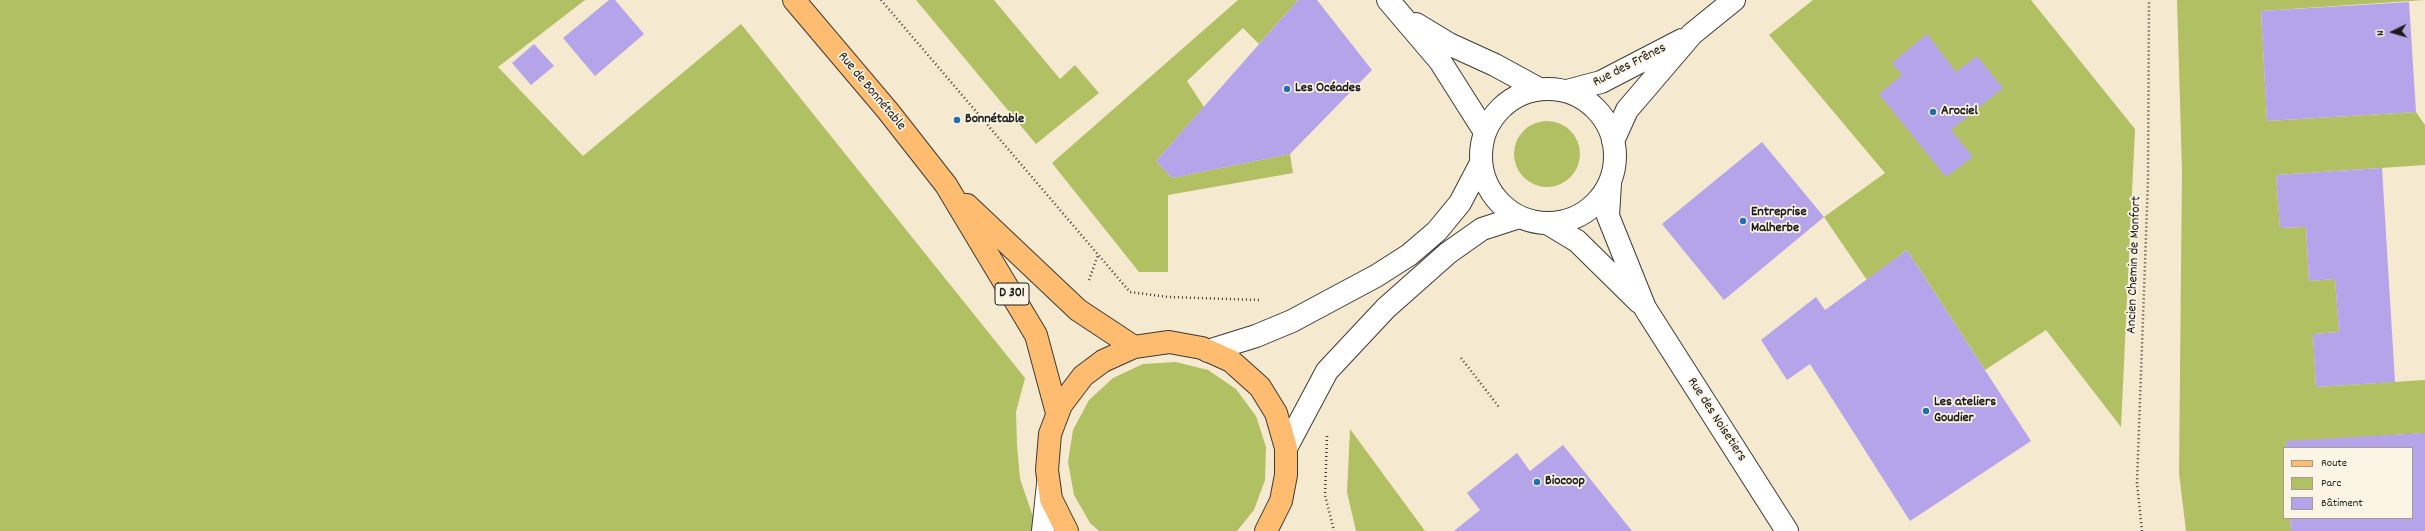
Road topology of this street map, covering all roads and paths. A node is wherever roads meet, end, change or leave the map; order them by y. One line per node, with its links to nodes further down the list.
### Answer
1 (794, 0): 14 (main road, Rue de Bonnétable / D 301)
2 (881, 0): 17 (path)
3 (1388, 0): 6 (street)
4 (1734, 0): 7 (street, Rue des Frênes)
5 (2149, 0): 32 (path, Ancien Chemin de Monfort)
6 (1404, 17): 8 (street); 10 (street)
7 (1692, 34): 9 (street, Rue des Frênes); 11 (street, Rue des Frênes)
8 (1539, 89): 9 (street); 10 (street)
9 (1567, 91): 11 (street)
10 (1485, 132): 12 (street)
11 (1613, 141): 13 (street)
12 (1481, 163): 15 (street); 20 (street)
13 (1610, 183): 16 (street); 18 (street, Rue des Noisetiers)
14 (946, 185): 19 (main road, D 301); 23 (main road, D 301)
15 (1519, 217): 16 (street); 25 (street)
16 (1547, 223): 18 (street, Rue des Noisetiers)
17 (1262, 300)
18 (1645, 308): 31 (street, Rue des Noisetiers)
19 (1134, 347): 20 (main road); 23 (main road)
20 (1208, 350): 25 (main road)
21 (1461, 358): 22 (path)
22 (1499, 407)
23 (1057, 413): 26 (main road)
24 (1327, 434): 30 (path)
25 (1286, 448): 27 (main road)
26 (1048, 484): 28 (street); 29 (main road)
27 (1276, 525)
28 (1043, 531)
29 (1067, 531)
30 (1334, 531)
31 (1787, 531)
32 (2142, 531)

